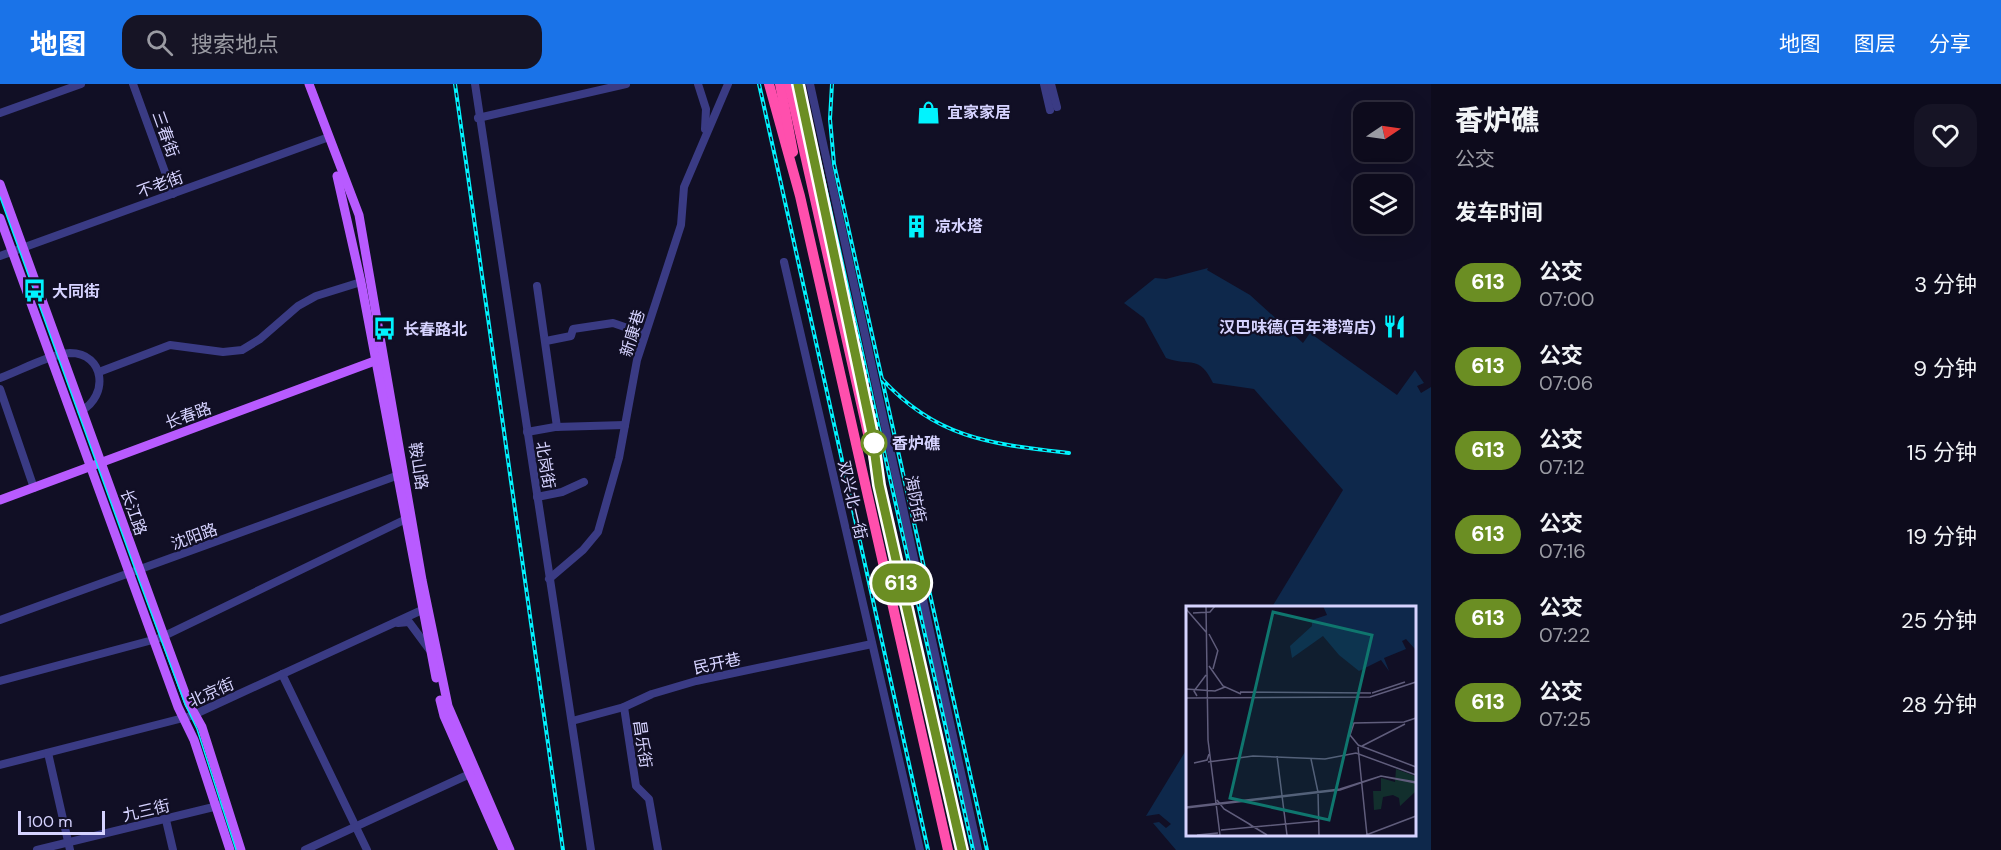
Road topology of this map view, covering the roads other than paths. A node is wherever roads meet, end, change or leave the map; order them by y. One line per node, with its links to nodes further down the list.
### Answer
1 (81, 84): 20 (street)
2 (133, 84): 26 (street, 三春街)
3 (303, 84): 24 (main road, 鞍山路)
4 (309, 84): 24 (main road, 鞍山路)
5 (475, 84): 22 (street, 北岗街)
6 (626, 84): 22 (street)
7 (698, 84): 17 (street)
8 (728, 84): 18 (street, 新康巷)
9 (769, 84): 21 (highway)
10 (774, 84): 21 (highway)
11 (780, 84): 27 (highway)
12 (789, 84): 19 (highway)
13 (797, 84): 19 (highway)
14 (810, 84): 93 (street, 海防街)
15 (1044, 84): 16 (street)
16 (1052, 84)
17 (702, 93): 18 (street); 23 (street)
18 (718, 103): 23 (street, 新康巷)
19 (799, 111): 92 (highway)
20 (0, 113)
21 (777, 115): 27 (highway)
22 (478, 118): 47 (street, 北岗街)
23 (705, 134): 35 (street, 新康巷)
24 (326, 138): 26 (street, 不老街); 33 (main road, 鞍山路); 38 (main road, 鞍山路)
25 (0, 184): 29 (main road, 长江路)
26 (173, 194): 29 (street, 不老街)
27 (800, 196): 91 (highway)
28 (0, 218): 30 (main road, 长江路)
29 (23, 247): 30 (street, 不老街); 37 (main road, 长江路)
30 (12, 251): 31 (street, 不老街); 39 (main road, 长江路)
31 (0, 256)
32 (784, 262): 64 (street, 双兴北一街)
33 (361, 282): 40 (main road, 鞍山路); 41 (street)
34 (537, 286): 36 (street)
35 (645, 334): 36 (street); 45 (street, 新康巷)
36 (546, 341): 46 (street)
37 (61, 355): 39 (street); 41 (street); 44 (main road, 长江路)
38 (385, 357): 40 (main road, 长春路); 74 (main road, 鞍山路)
39 (51, 358): 42 (street); 49 (main road, 长江路)
40 (375, 361): 48 (main road, 长春路); 50 (main road, 鞍山路)
41 (99, 372): 44 (street)
42 (0, 378)
43 (0, 390): 52 (street)
44 (81, 411): 48 (main road, 长江路)
45 (625, 425): 46 (street); 58 (street, 新康巷)
46 (557, 427): 47 (street)
47 (527, 432): 53 (street, 北岗街)
48 (101, 464): 49 (main road, 长春路); 56 (main road, 长江路)
49 (91, 467): 52 (main road, 长春路); 57 (main road, 长江路)
50 (396, 476): 55 (main road, 鞍山路); 56 (street, 沈阳路)
51 (584, 482): 53 (street)
52 (34, 488): 54 (main road, 长春路)
53 (537, 497): 58 (street, 北岗街)
54 (0, 500)
55 (404, 520): 59 (main road, 鞍山路); 62 (street)
56 (140, 570): 57 (street, 沈阳路); 62 (main road, 长江路)
57 (129, 573): 60 (street, 沈阳路); 63 (main road, 长江路)
58 (549, 579): 71 (street, 北岗街)
59 (422, 610): 61 (street, 北京街); 65 (main road, 鞍山路)
60 (0, 620)
61 (394, 623): 65 (street); 66 (street, 北京街)
62 (164, 636): 63 (street); 69 (main road, 长江路)
63 (154, 639): 67 (street); 70 (main road, 长江路)
64 (872, 644): 68 (street, 民开巷); 90 (street, 双兴北一街)
65 (430, 651): 74 (main road, 鞍山路)
66 (282, 674): 69 (street, 北京街); 78 (street)
67 (0, 681)
68 (624, 707): 71 (street, 民开巷); 89 (street, 昌乐街)
69 (195, 714): 70 (street, 北京街); 75 (main road, 长江路)
70 (184, 718): 72 (street, 北京街); 76 (main road, 长江路)
71 (572, 721): 88 (street, 北岗街)
72 (48, 753): 73 (street, 北京街); 79 (street)
73 (0, 765)
74 (472, 772): 78 (street); 86 (main road, 鞍山路); 87 (main road, 鞍山路)
75 (226, 804): 76 (street, 九三街); 83 (main road, 长江路)
76 (216, 807): 77 (street, 九三街); 82 (main road, 长江路)
77 (165, 820): 79 (street, 九三街); 81 (street)
78 (356, 827): 84 (street); 85 (street)
79 (69, 846): 80 (street, 九三街)
80 (38, 850)
81 (172, 850)
82 (230, 850)
83 (241, 850)
84 (305, 850)
85 (367, 850)
86 (503, 850)
87 (510, 850)
88 (591, 850)
89 (658, 850)
90 (920, 850)
91 (948, 850)
92 (962, 850)
93 (978, 850)

